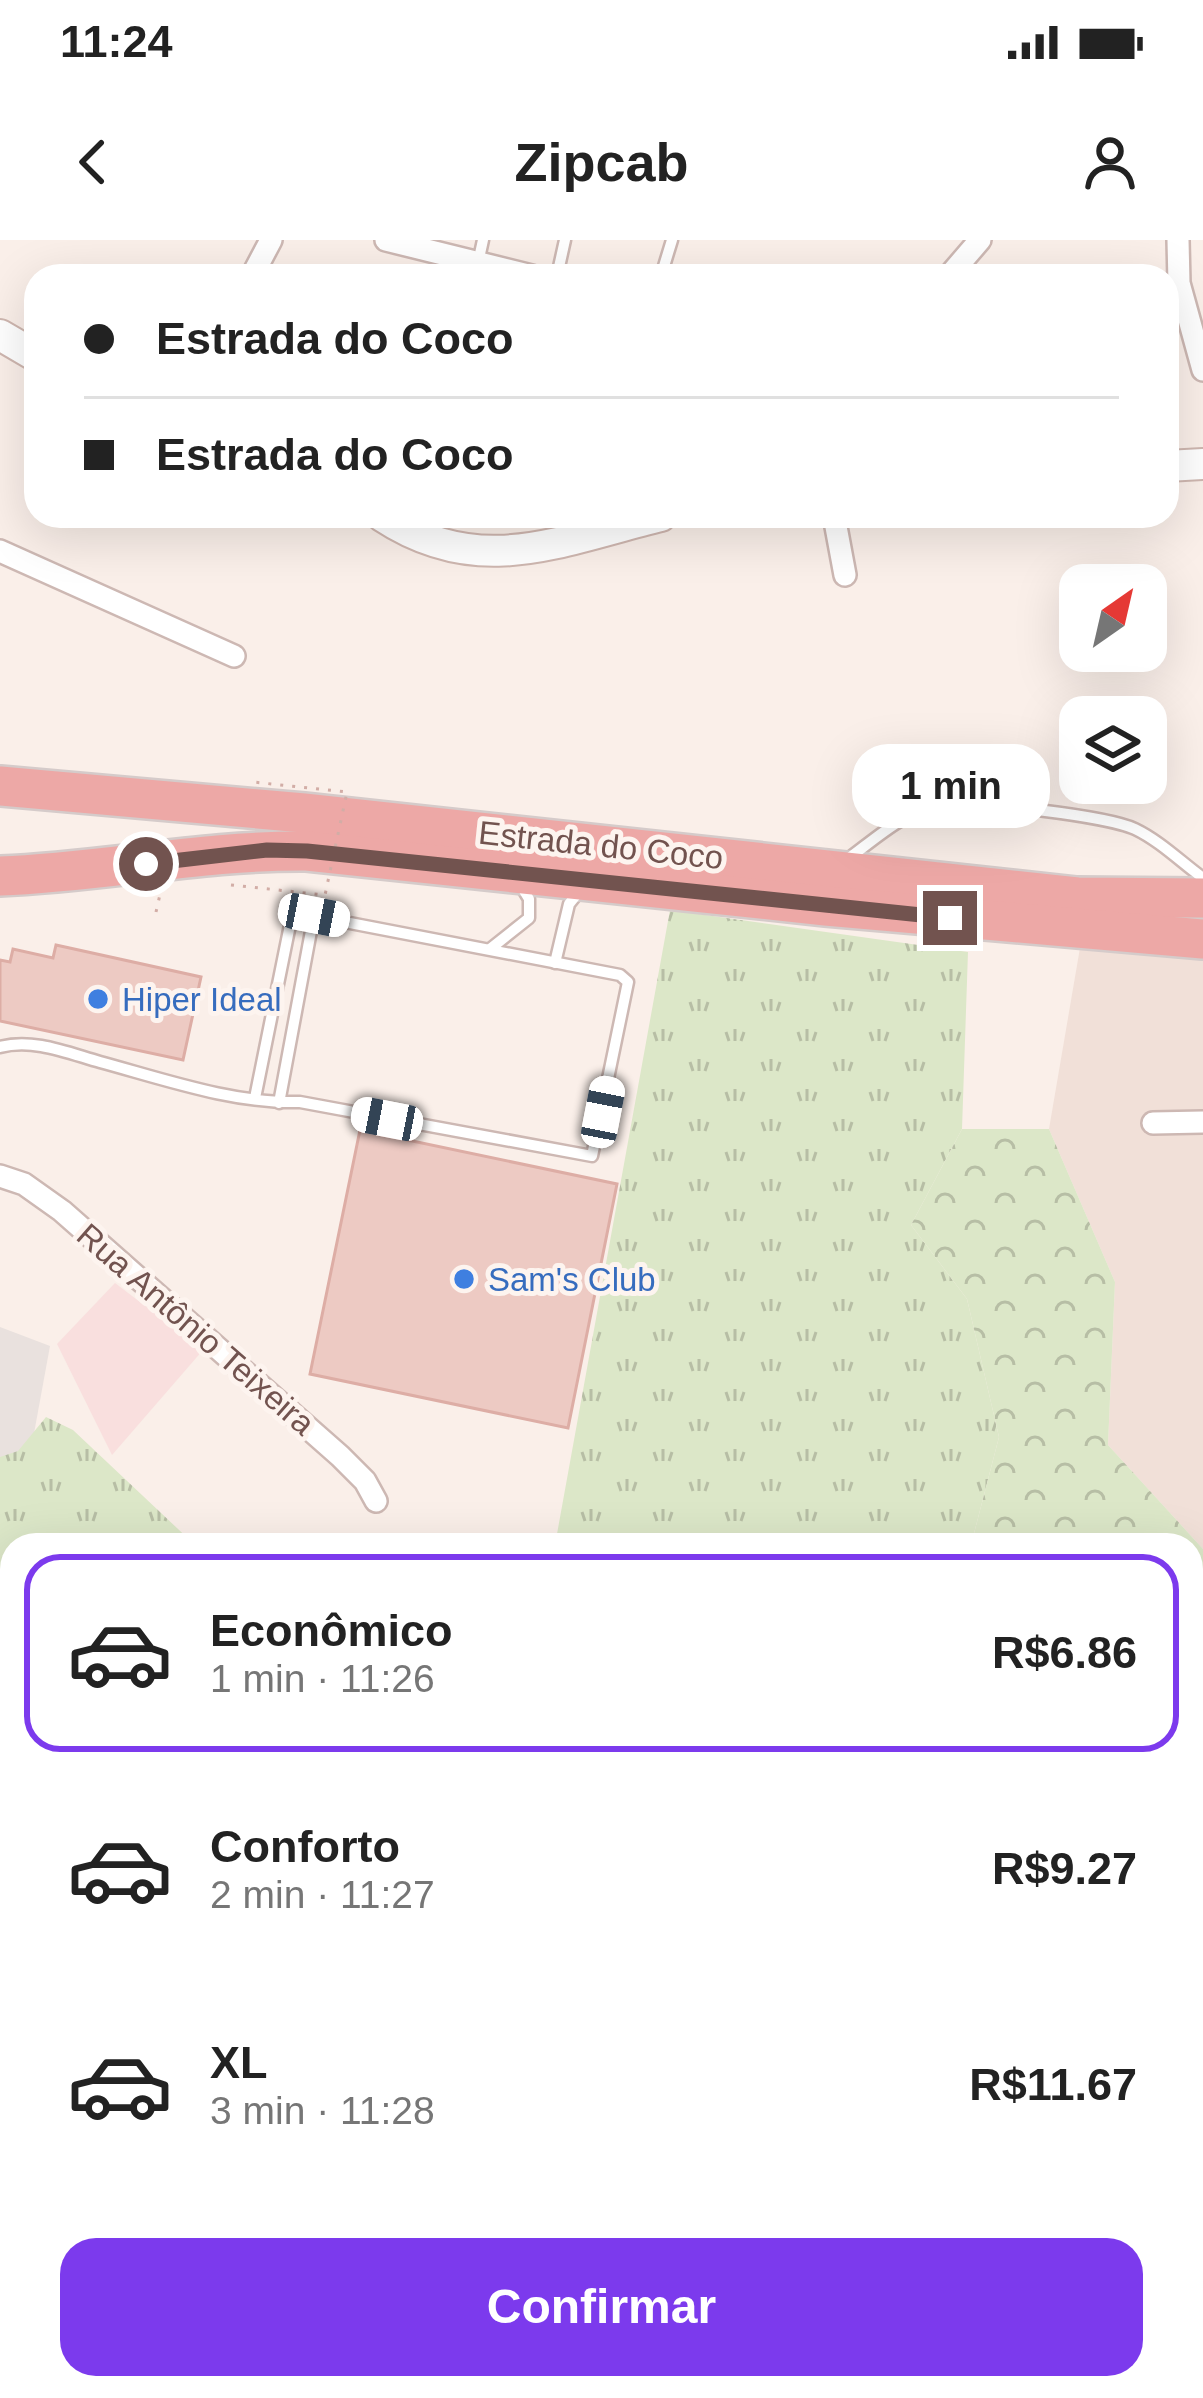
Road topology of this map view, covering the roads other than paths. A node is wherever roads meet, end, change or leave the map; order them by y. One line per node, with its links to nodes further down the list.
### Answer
1 (386, 240): 4 (street)
2 (483, 240): 4 (lane)
3 (980, 240): 6 (street)
4 (478, 263): 5 (street)
5 (482, 264)
6 (960, 264)
7 (1179, 283): 8 (street)
8 (1203, 370)
9 (403, 528): 10 (street)
10 (613, 528)
11 (836, 528): 13 (street)
12 (0, 550): 14 (street)
13 (845, 575)
14 (234, 656)
15 (0, 786): 16 (highway, Estrada do Coco)
16 (832, 870): 19 (lane); 21 (highway, Estrada do Coco)
17 (514, 873): 18 (highway, Estrada do Coco); 20 (highway, Estrada do Coco); 24 (lane)
18 (0, 876)
19 (1203, 878)
20 (589, 881): 23 (highway, Estrada do Coco); 26 (lane)
21 (1203, 898)
22 (314, 915): 24 (lane); 25 (lane); 27 (lane)
23 (1203, 939)
24 (489, 950): 26 (lane)
25 (284, 959): 27 (lane); 28 (lane)
26 (555, 962): 34 (lane)
27 (304, 963): 29 (lane)
28 (275, 1002): 29 (lane); 30 (lane)
29 (296, 1006): 32 (lane)
30 (266, 1046): 32 (lane); 33 (lane)
31 (0, 1047): 33 (lane)
32 (288, 1050): 34 (lane)
33 (255, 1098): 34 (lane)
34 (279, 1103)
35 (1203, 1122): 36 (street)
36 (1153, 1124)
37 (0, 1176): 38 (street, Rua Antônio Teixeira)
38 (376, 1501)

